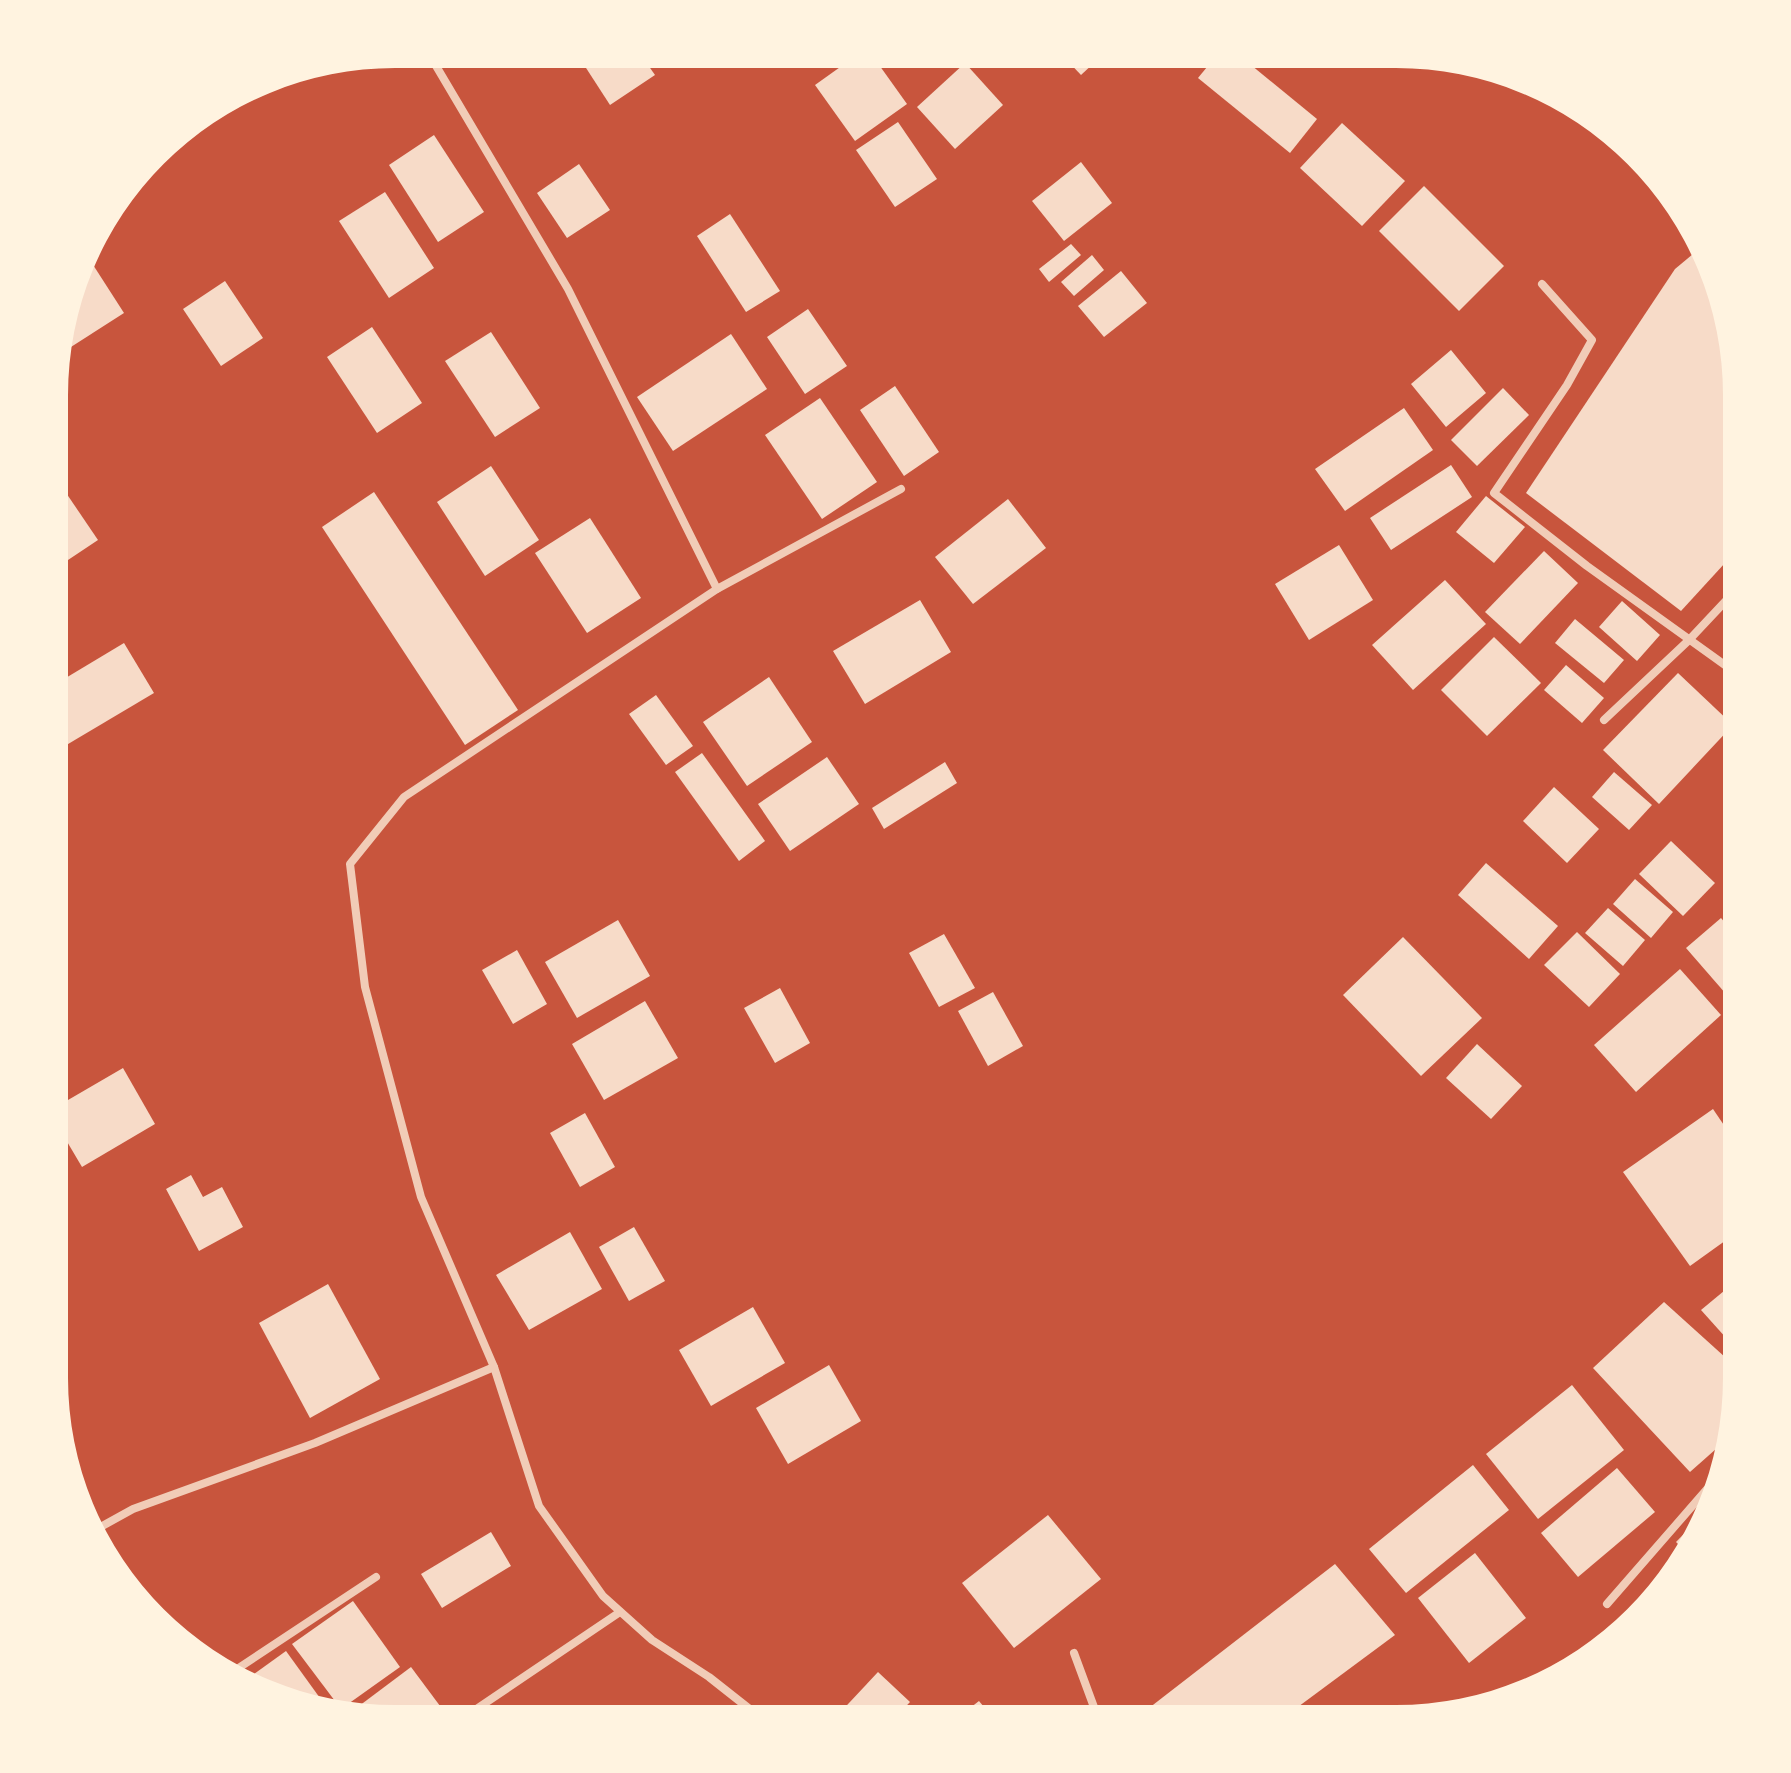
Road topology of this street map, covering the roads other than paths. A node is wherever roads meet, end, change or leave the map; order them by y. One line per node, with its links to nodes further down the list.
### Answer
1 (437, 68): 4 (street)
2 (1542, 284): 6 (street)
3 (901, 489): 4 (street)
4 (717, 589): 9 (street)
5 (1723, 604): 6 (street)
6 (1689, 640): 7 (street); 8 (street)
7 (1723, 664)
8 (1604, 720)
9 (494, 1367): 11 (street); 14 (street)
10 (1701, 1497): 13 (street)
11 (104, 1525)
12 (376, 1577): 16 (street)
13 (1607, 1604)
14 (620, 1612): 17 (street); 18 (street)
15 (1074, 1653): 19 (street)
16 (242, 1666)
17 (482, 1705)
18 (745, 1705)
19 (1093, 1705)

